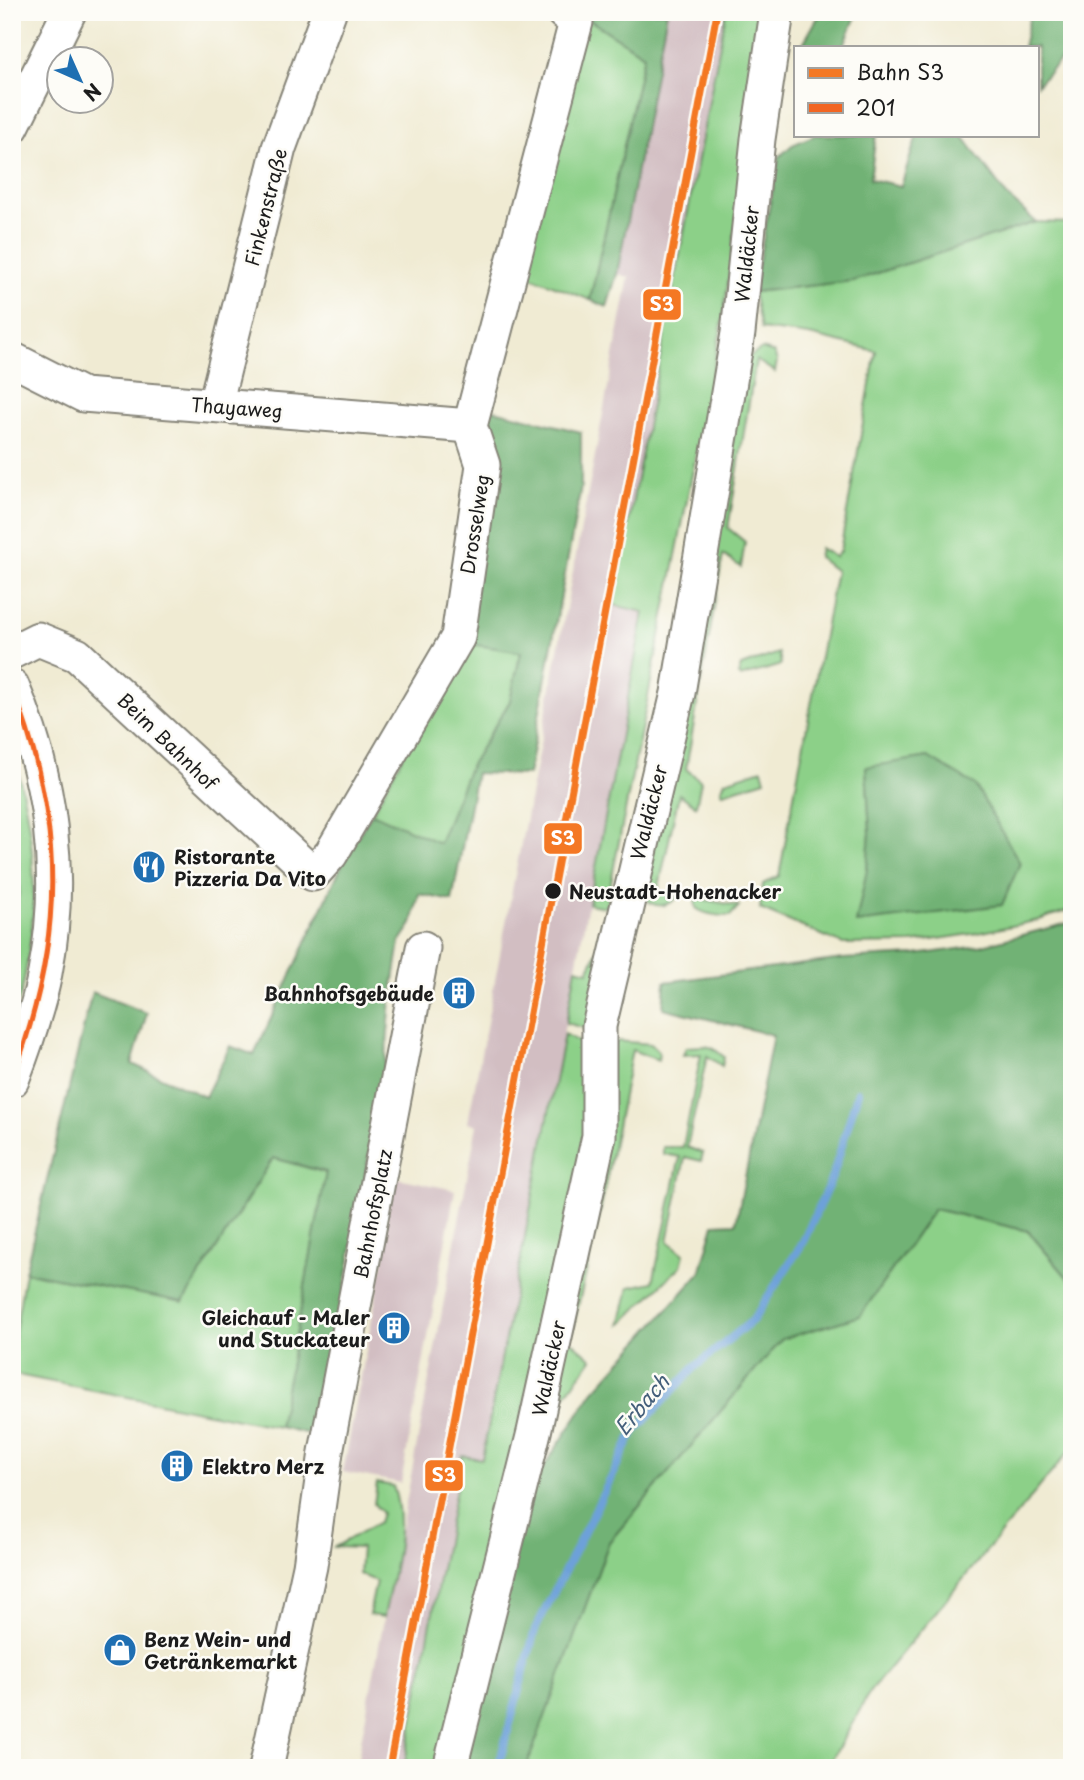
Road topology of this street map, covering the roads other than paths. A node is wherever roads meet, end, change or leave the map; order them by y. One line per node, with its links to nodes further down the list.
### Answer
1 (69, 12): 5 (street)
2 (329, 12): 7 (street, Finkenstraße)
3 (777, 12): 15 (street, Waldäcker)
4 (569, 17): 8 (street)
5 (12, 127)
6 (12, 359): 7 (street, Thayaweg)
7 (215, 405): 8 (street, Thayaweg)
8 (470, 426): 11 (street, Drosselweg)
9 (12, 652): 11 (street, Beim Bahnhof)
10 (12, 686): 13 (street)
11 (313, 874)
12 (424, 948): 14 (street, Bahnhofsplatz)
13 (12, 1080)
14 (266, 1768)
15 (450, 1768)

